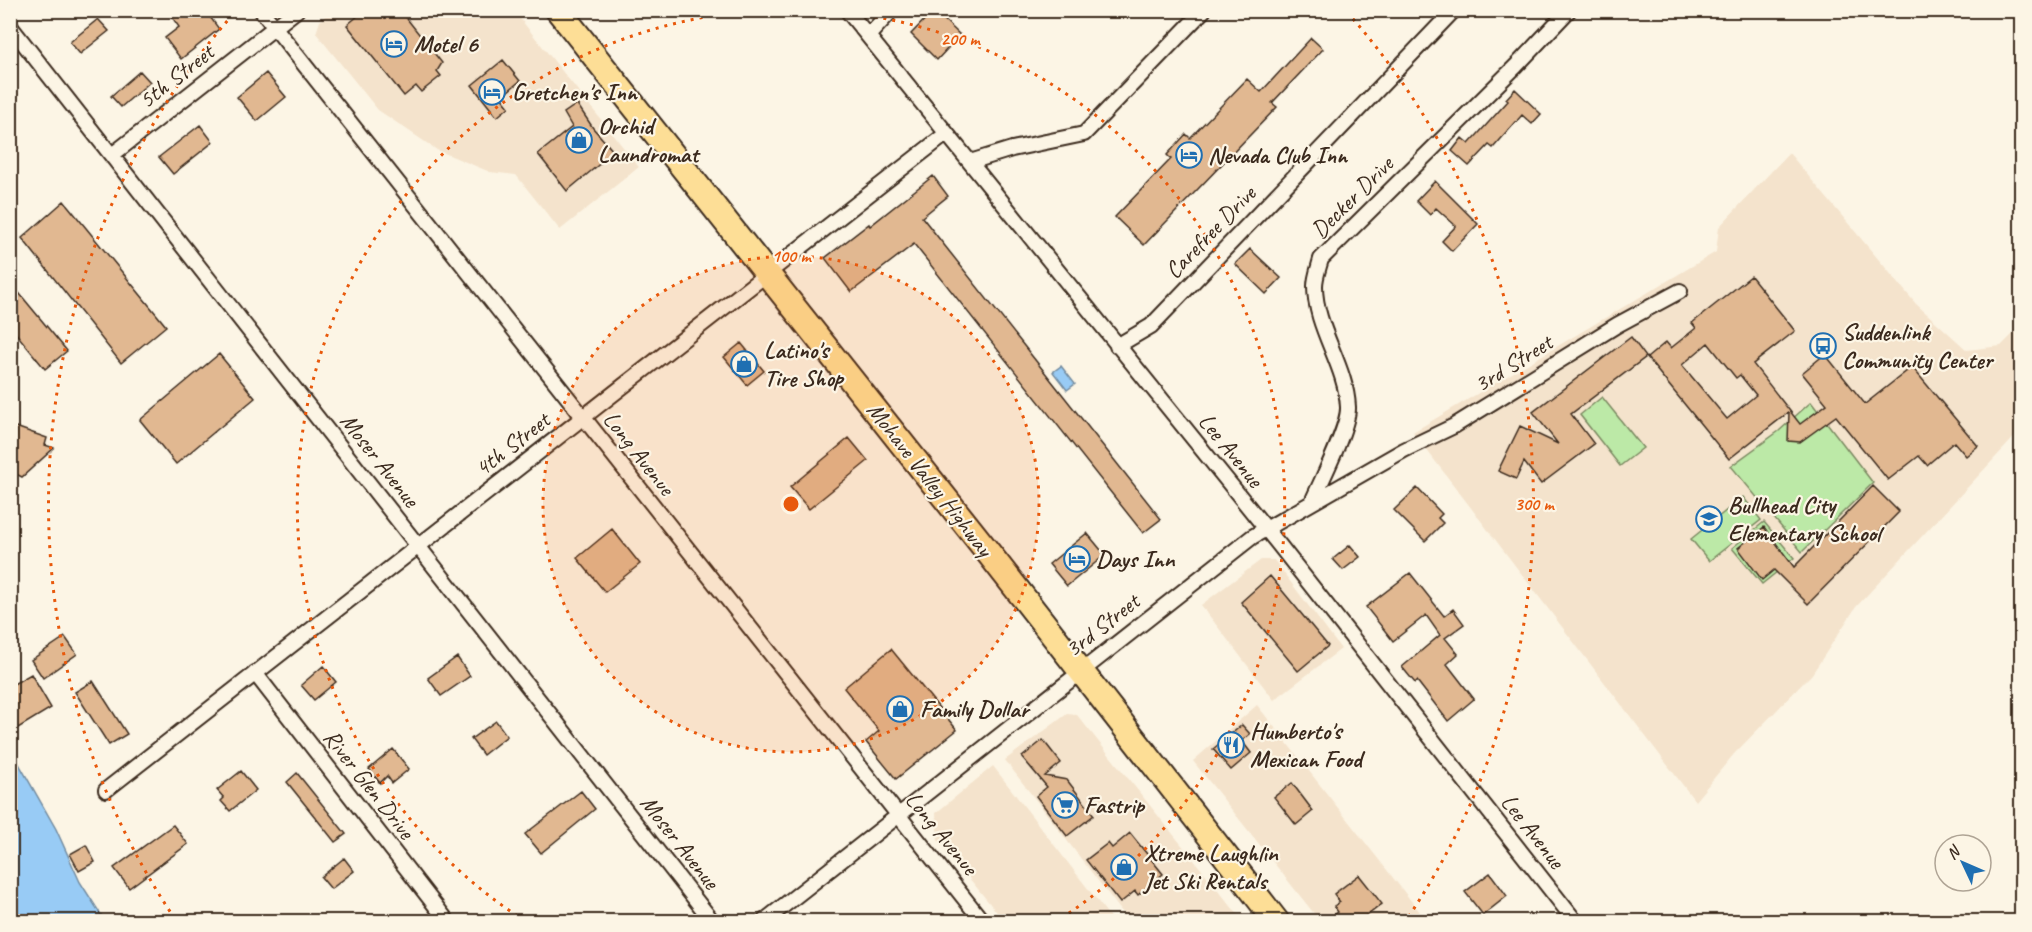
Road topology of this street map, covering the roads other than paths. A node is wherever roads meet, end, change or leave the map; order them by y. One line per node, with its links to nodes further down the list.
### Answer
1 (261, 10): 10 (street, Long Avenue)
2 (297, 10): 10 (street, 5th Street)
3 (558, 10): 15 (highway, Mohave Valley Highway)
4 (847, 10): 11 (street, Lee Avenue)
5 (892, 10): 11 (street)
6 (1204, 10): 14 (street)
7 (1454, 10): 17 (street, Carefree Drive)
8 (1569, 10): 19 (street, Decker Drive)
9 (10, 26): 13 (street, Moser Avenue)
10 (275, 28): 13 (street, 5th Street); 18 (street, Long Avenue)
11 (868, 36): 12 (street, Lee Avenue)
12 (946, 134): 14 (street, Lee Avenue); 15 (street, 4th Street)
13 (112, 155): 21 (street, Moser Avenue)
14 (970, 162): 17 (street, Lee Avenue)
15 (767, 274): 18 (street, 4th Street); 22 (highway, Mohave Valley Highway)
16 (1680, 291): 19 (street, 3rd Street)
17 (1117, 346): 20 (street, Lee Avenue)
18 (582, 418): 21 (street, 4th Street); 25 (street, Long Avenue)
19 (1312, 502): 20 (street, 3rd Street)
20 (1267, 530): 22 (street, 3rd Street); 31 (street, Lee Avenue)
21 (418, 545): 23 (street, 4th Street); 27 (street, Moser Avenue)
22 (1080, 672): 25 (street, 3rd Street); 30 (highway, Mohave Valley Highway)
23 (255, 673): 24 (street, 4th Street); 26 (street, River Glen Drive)
24 (106, 790)
25 (898, 815): 28 (street, 3rd Street); 29 (street, Long Avenue)
26 (448, 921)
27 (713, 921)
28 (763, 921)
29 (983, 921)
30 (1277, 921)
31 (1576, 921)

